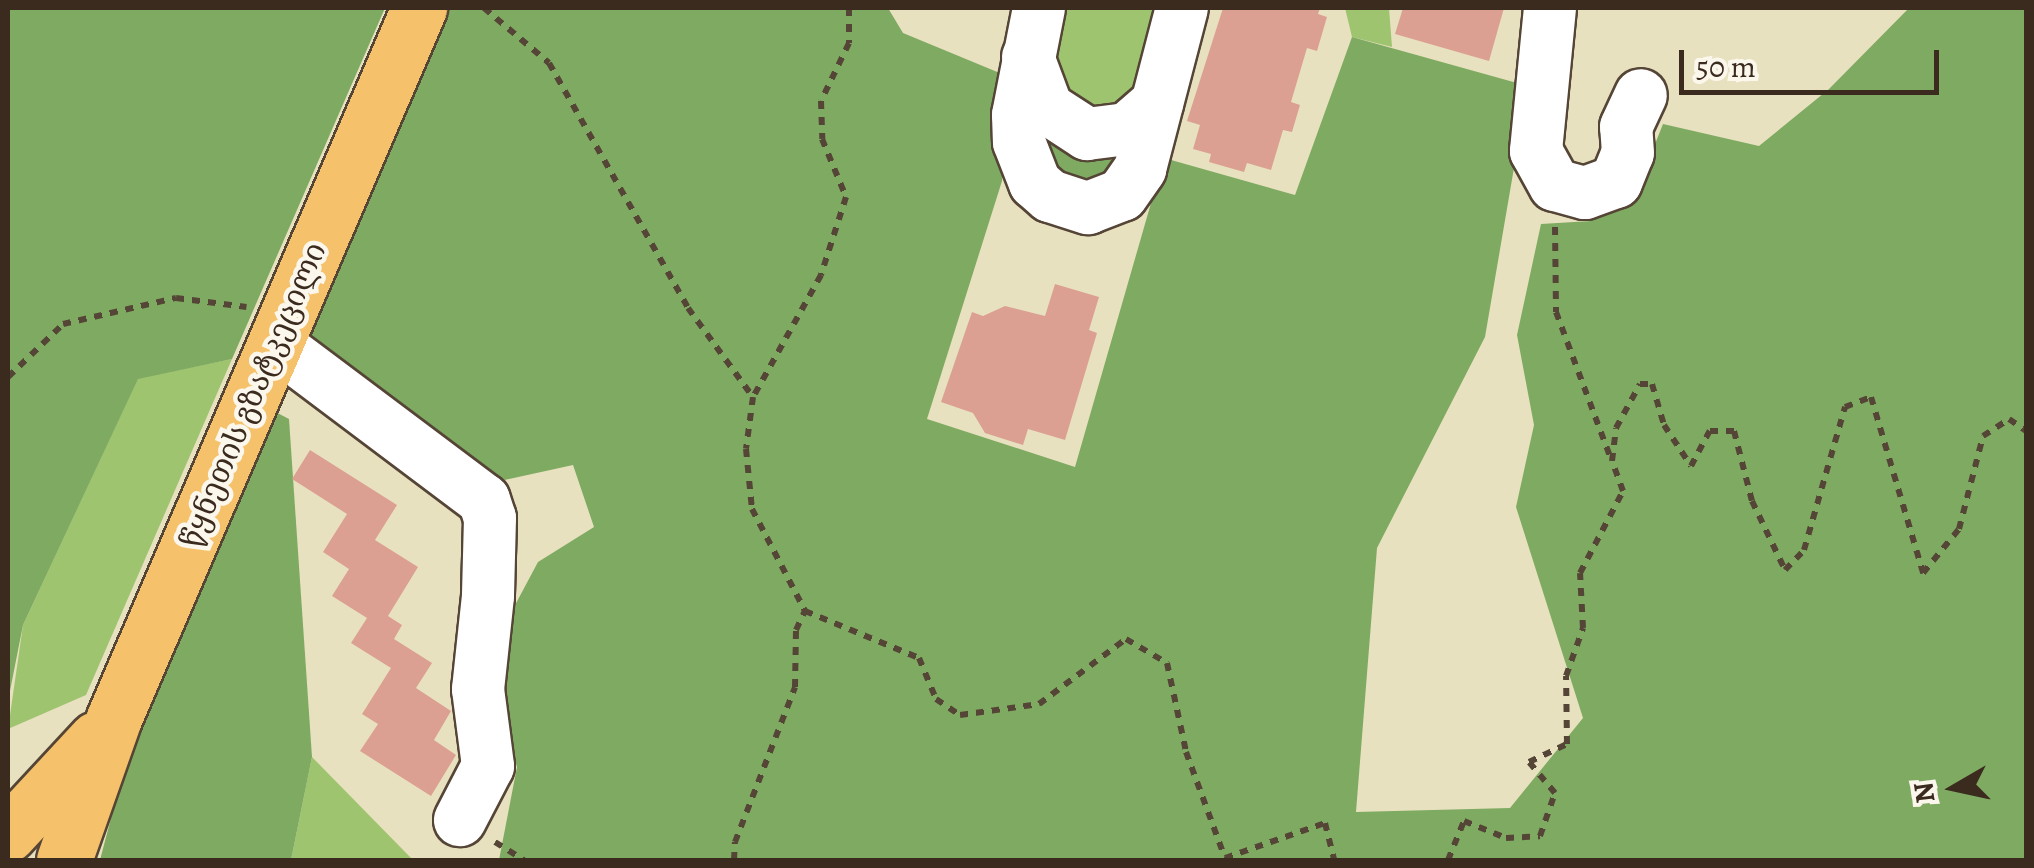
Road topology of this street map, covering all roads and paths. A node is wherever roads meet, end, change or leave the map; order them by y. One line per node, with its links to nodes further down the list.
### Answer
1 (419, 8): 10 (main road, წყნეთის გზატკეცილი)
2 (484, 8): 12 (path)
3 (850, 8): 12 (path)
4 (1550, 8): 9 (street)
5 (1175, 13): 8 (street)
6 (1034, 32): 8 (street); 8 (street)
7 (1641, 95): 9 (street)
8 (1157, 103)
9 (1555, 185): 14 (path)
10 (271, 326): 11 (path); 16 (main road, წყნეთის გზატკეცილი); 17 (street)
11 (8, 377)
12 (754, 397): 15 (path)
13 (2026, 431): 14 (path)
14 (1612, 460): 24 (path)
15 (806, 610): 22 (path); 23 (path)
16 (72, 789): 18 (main road); 19 (main road); 20 (main road); 21 (main road)
17 (460, 820)
18 (8, 834)
19 (9, 860)
20 (64, 860)
21 (80, 860)
22 (734, 860)
23 (1334, 860)
24 (1448, 860)

